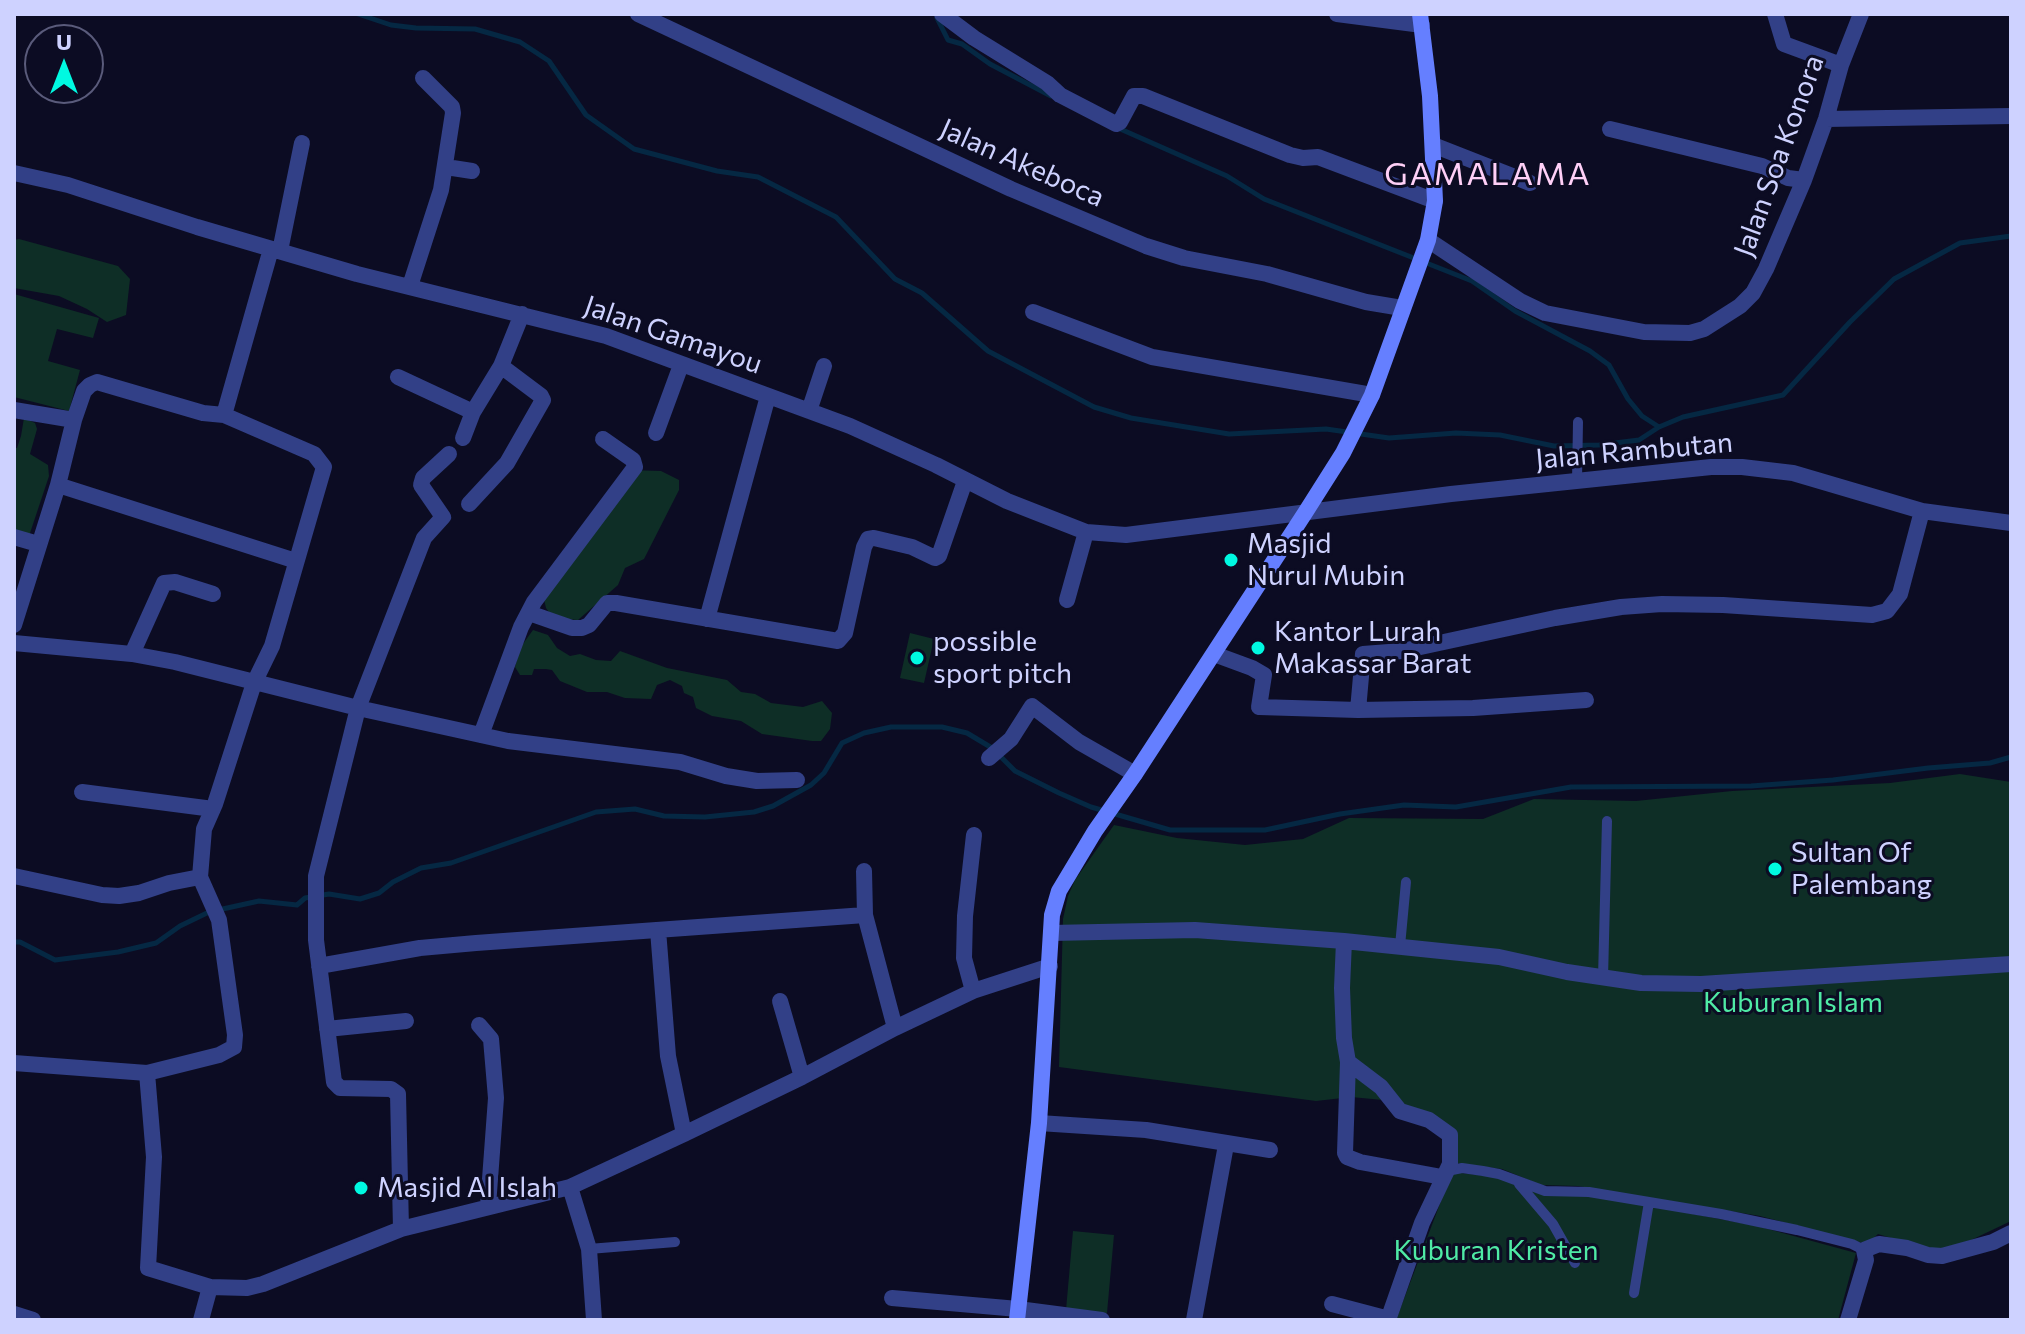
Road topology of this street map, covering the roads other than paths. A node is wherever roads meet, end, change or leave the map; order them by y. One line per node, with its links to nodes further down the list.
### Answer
1 (638, 14): 23 (street, Jalan Akeboca)
2 (1337, 14): 6 (street)
3 (1775, 14): 7 (street)
4 (1861, 14): 7 (street, Jalan Soa Konora)
5 (951, 17): 19 (street)
6 (1421, 19): 13 (street)
7 (1841, 65): 10 (street, Jalan Soa Konora)
8 (423, 78): 14 (street)
9 (2011, 116): 10 (street)
10 (1826, 119): 17 (street, Jalan Soa Konora)
11 (1610, 129): 17 (street)
12 (302, 143): 21 (street)
13 (1433, 145): 18 (street); 19 (street)
14 (446, 167): 15 (street); 22 (street)
15 (472, 171)
16 (14, 173): 21 (street, Jalan Gamayou)
17 (1804, 180): 20 (street, Jalan Soa Konora)
18 (1530, 183)
19 (1435, 201): 20 (street)
20 (1425, 247): 23 (street)
21 (276, 250): 22 (street, Jalan Gamayou); 35 (street)
22 (410, 286): 25 (street, Jalan Gamayou)
23 (1402, 308): 30 (street)
24 (1033, 312): 30 (street)
25 (522, 314): 26 (street, Jalan Gamayou); 27 (street)
26 (681, 365): 31 (street, Jalan Gamayou); 38 (street)
27 (501, 366): 34 (street); 45 (street)
28 (824, 366): 33 (street)
29 (398, 377): 34 (street)
30 (1372, 395): 47 (street)
31 (768, 396): 33 (street, Jalan Gamayou); 56 (street)
32 (14, 410): 36 (street)
33 (809, 411): 42 (street, Jalan Gamayou)
34 (473, 412): 39 (street)
35 (224, 415): 36 (street); 52 (street)
36 (74, 420): 44 (street)
37 (1578, 422): 43 (lane)
38 (656, 433)
39 (463, 438)
40 (603, 439): 55 (street)
41 (449, 454): 63 (street)
42 (965, 481): 49 (street, Jalan Gamayou); 56 (street)
43 (1577, 481): 46 (street, Jalan Rambutan); 47 (street, Jalan Rambutan)
44 (58, 485): 51 (street); 52 (street)
45 (469, 504)
46 (1922, 511): 48 (street, Jalan Rambutan); 64 (street)
47 (1305, 513): 49 (street, Jalan Gamayou); 60 (street)
48 (2011, 523)
49 (1086, 532): 54 (street)
50 (14, 537): 51 (street)
51 (38, 544): 57 (street)
52 (296, 561): 61 (street)
53 (213, 594): 59 (street)
54 (1067, 600)
55 (529, 613): 56 (street); 65 (street)
56 (707, 619)
57 (14, 625)
58 (14, 643): 59 (street)
59 (132, 654): 61 (street)
60 (1214, 654): 64 (street); 67 (street)
61 (254, 683): 63 (street); 70 (street)
62 (1586, 700): 64 (street)
63 (358, 708): 65 (street); 83 (street)
64 (1358, 710)
65 (481, 735): 68 (street)
66 (989, 758): 67 (street)
67 (1135, 774): 79 (street)
68 (797, 780)
69 (82, 792): 70 (street)
70 (213, 809): 75 (street)
71 (1607, 821): 85 (lane)
72 (974, 835): 86 (street)
73 (864, 871): 77 (street)
74 (14, 876): 75 (street)
75 (200, 877): 94 (street)
76 (1406, 882): 81 (lane)
77 (865, 915): 78 (street); 90 (street)
78 (658, 930): 83 (street); 97 (street)
79 (1051, 933): 80 (street); 84 (street)
80 (1344, 941): 81 (street); 92 (street)
81 (1400, 946): 85 (street)
82 (2011, 964): 85 (street)
83 (319, 966): 91 (street)
84 (1050, 966): 86 (street); 96 (street)
85 (1603, 978)
86 (973, 991): 90 (street)
87 (780, 1001): 95 (street)
88 (406, 1021): 91 (street)
89 (479, 1025): 104 (street)
90 (895, 1028): 95 (street)
91 (327, 1029): 105 (street)
92 (1348, 1062): 100 (street); 100 (street)
93 (14, 1063): 94 (street)
94 (147, 1073): 111 (street)
95 (802, 1077): 97 (street)
96 (1039, 1123): 98 (street); 116 (street)
97 (684, 1134): 102 (street)
98 (1226, 1145): 99 (street); 121 (street)
99 (1270, 1150)
100 (1445, 1174): 101 (lane); 122 (street)
101 (1515, 1180): 103 (lane); 110 (lane)
102 (570, 1187): 104 (street); 108 (street)
103 (1649, 1202): 109 (lane); 112 (lane)
104 (488, 1206): 105 (street)
105 (401, 1229): 111 (street)
106 (2011, 1233): 109 (street)
107 (675, 1242): 108 (lane)
108 (589, 1249): 119 (street)
109 (1864, 1250): 123 (street)
110 (1575, 1263)
111 (210, 1287): 118 (street)
112 (1634, 1293)
113 (892, 1298): 116 (street)
114 (1332, 1304): 122 (street)
115 (14, 1314): 117 (street)
116 (1018, 1314): 120 (street)
117 (33, 1320)
118 (201, 1320)
119 (594, 1320)
120 (1102, 1320)
121 (1194, 1320)
122 (1388, 1320)
123 (1848, 1320)

